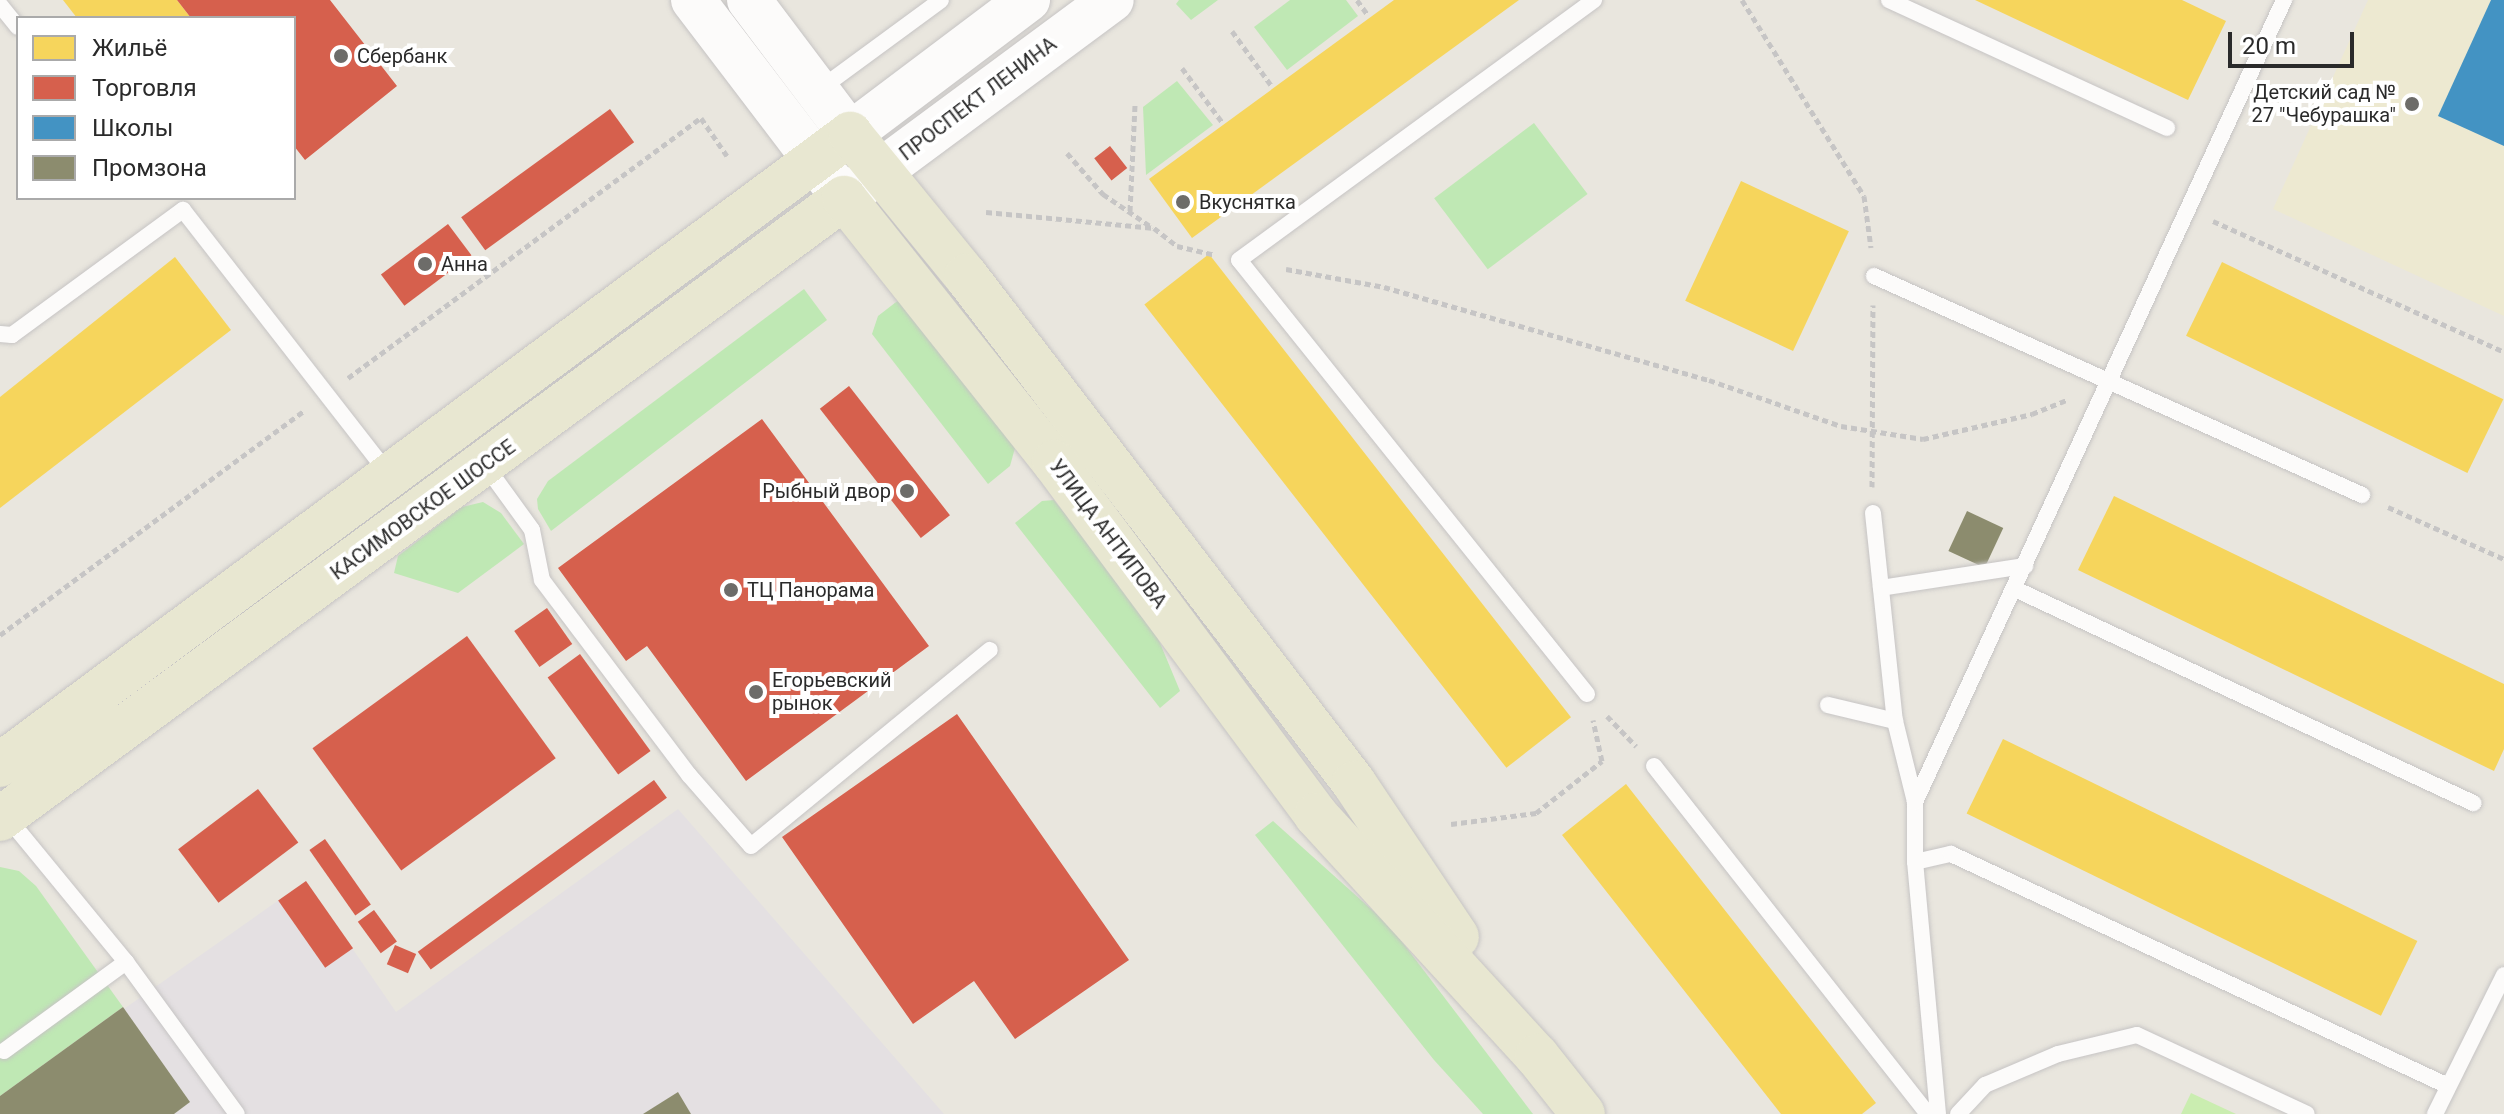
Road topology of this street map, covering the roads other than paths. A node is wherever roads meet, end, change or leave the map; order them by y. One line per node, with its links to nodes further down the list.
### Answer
1 (693, 0): 14 (main road, УЛИЦА АНТИПОВА)
2 (749, 0): 11 (main road, УЛИЦА АНТИПОВА)
3 (941, 0): 11 (lane)
4 (1028, 0): 13 (main road)
5 (1112, 0): 15 (main road, ПРОСПЕКТ ЛЕНИНА)
6 (1594, 0): 28 (lane)
7 (1889, 0): 12 (lane)
8 (2284, 0): 19 (lane)
9 (0, 5): 10 (lane)
10 (16, 25)
11 (817, 91): 13 (main road, УЛИЦА АНТИПОВА)
12 (2167, 128)
13 (850, 134): 14 (main road); 15 (main road, УЛИЦА АНТИПОВА)
14 (814, 161): 16 (main road, УЛИЦА АНТИПОВА); 21 (main road)
15 (881, 171): 16 (main road, ПРОСПЕКТ ЛЕНИНА); 40 (main road, УЛИЦА АНТИПОВА)
16 (844, 198): 20 (main road, КАСИМОВСКОЕ ШОССЕ); 40 (main road, УЛИЦА АНТИПОВА)
17 (1874, 276): 19 (lane)
18 (0, 334): 21 (lane)
19 (2109, 384): 22 (lane); 24 (lane)
20 (485, 465): 27 (lane); 35 (main road, КАСИМОВСКОЕ ШОССЕ)
21 (390, 476): 31 (main road)
22 (2362, 495)
23 (1873, 513): 25 (lane)
24 (2025, 566): 25 (lane); 26 (lane)
25 (1881, 588): 30 (lane)
26 (2015, 589): 33 (lane); 34 (lane)
27 (990, 650)
28 (1587, 694)
29 (1828, 705): 30 (lane)
30 (1895, 721): 33 (lane)
31 (0, 765)
32 (1654, 766): 44 (lane)
33 (1915, 802): 36 (lane)
34 (2473, 803)
35 (2, 814): 37 (lane)
36 (1915, 862): 41 (lane); 45 (lane)
37 (126, 962): 39 (lane); 42 (lane)
38 (2504, 975): 41 (lane)
39 (4, 1051)
40 (1537, 1056): 43 (main road, УЛИЦА АНТИПОВА)
41 (2448, 1086): 48 (lane)
42 (237, 1114)
43 (1583, 1114)
44 (1928, 1114)
45 (1938, 1114)
46 (1958, 1114): 47 (lane)
47 (2307, 1114)
48 (2435, 1114)

